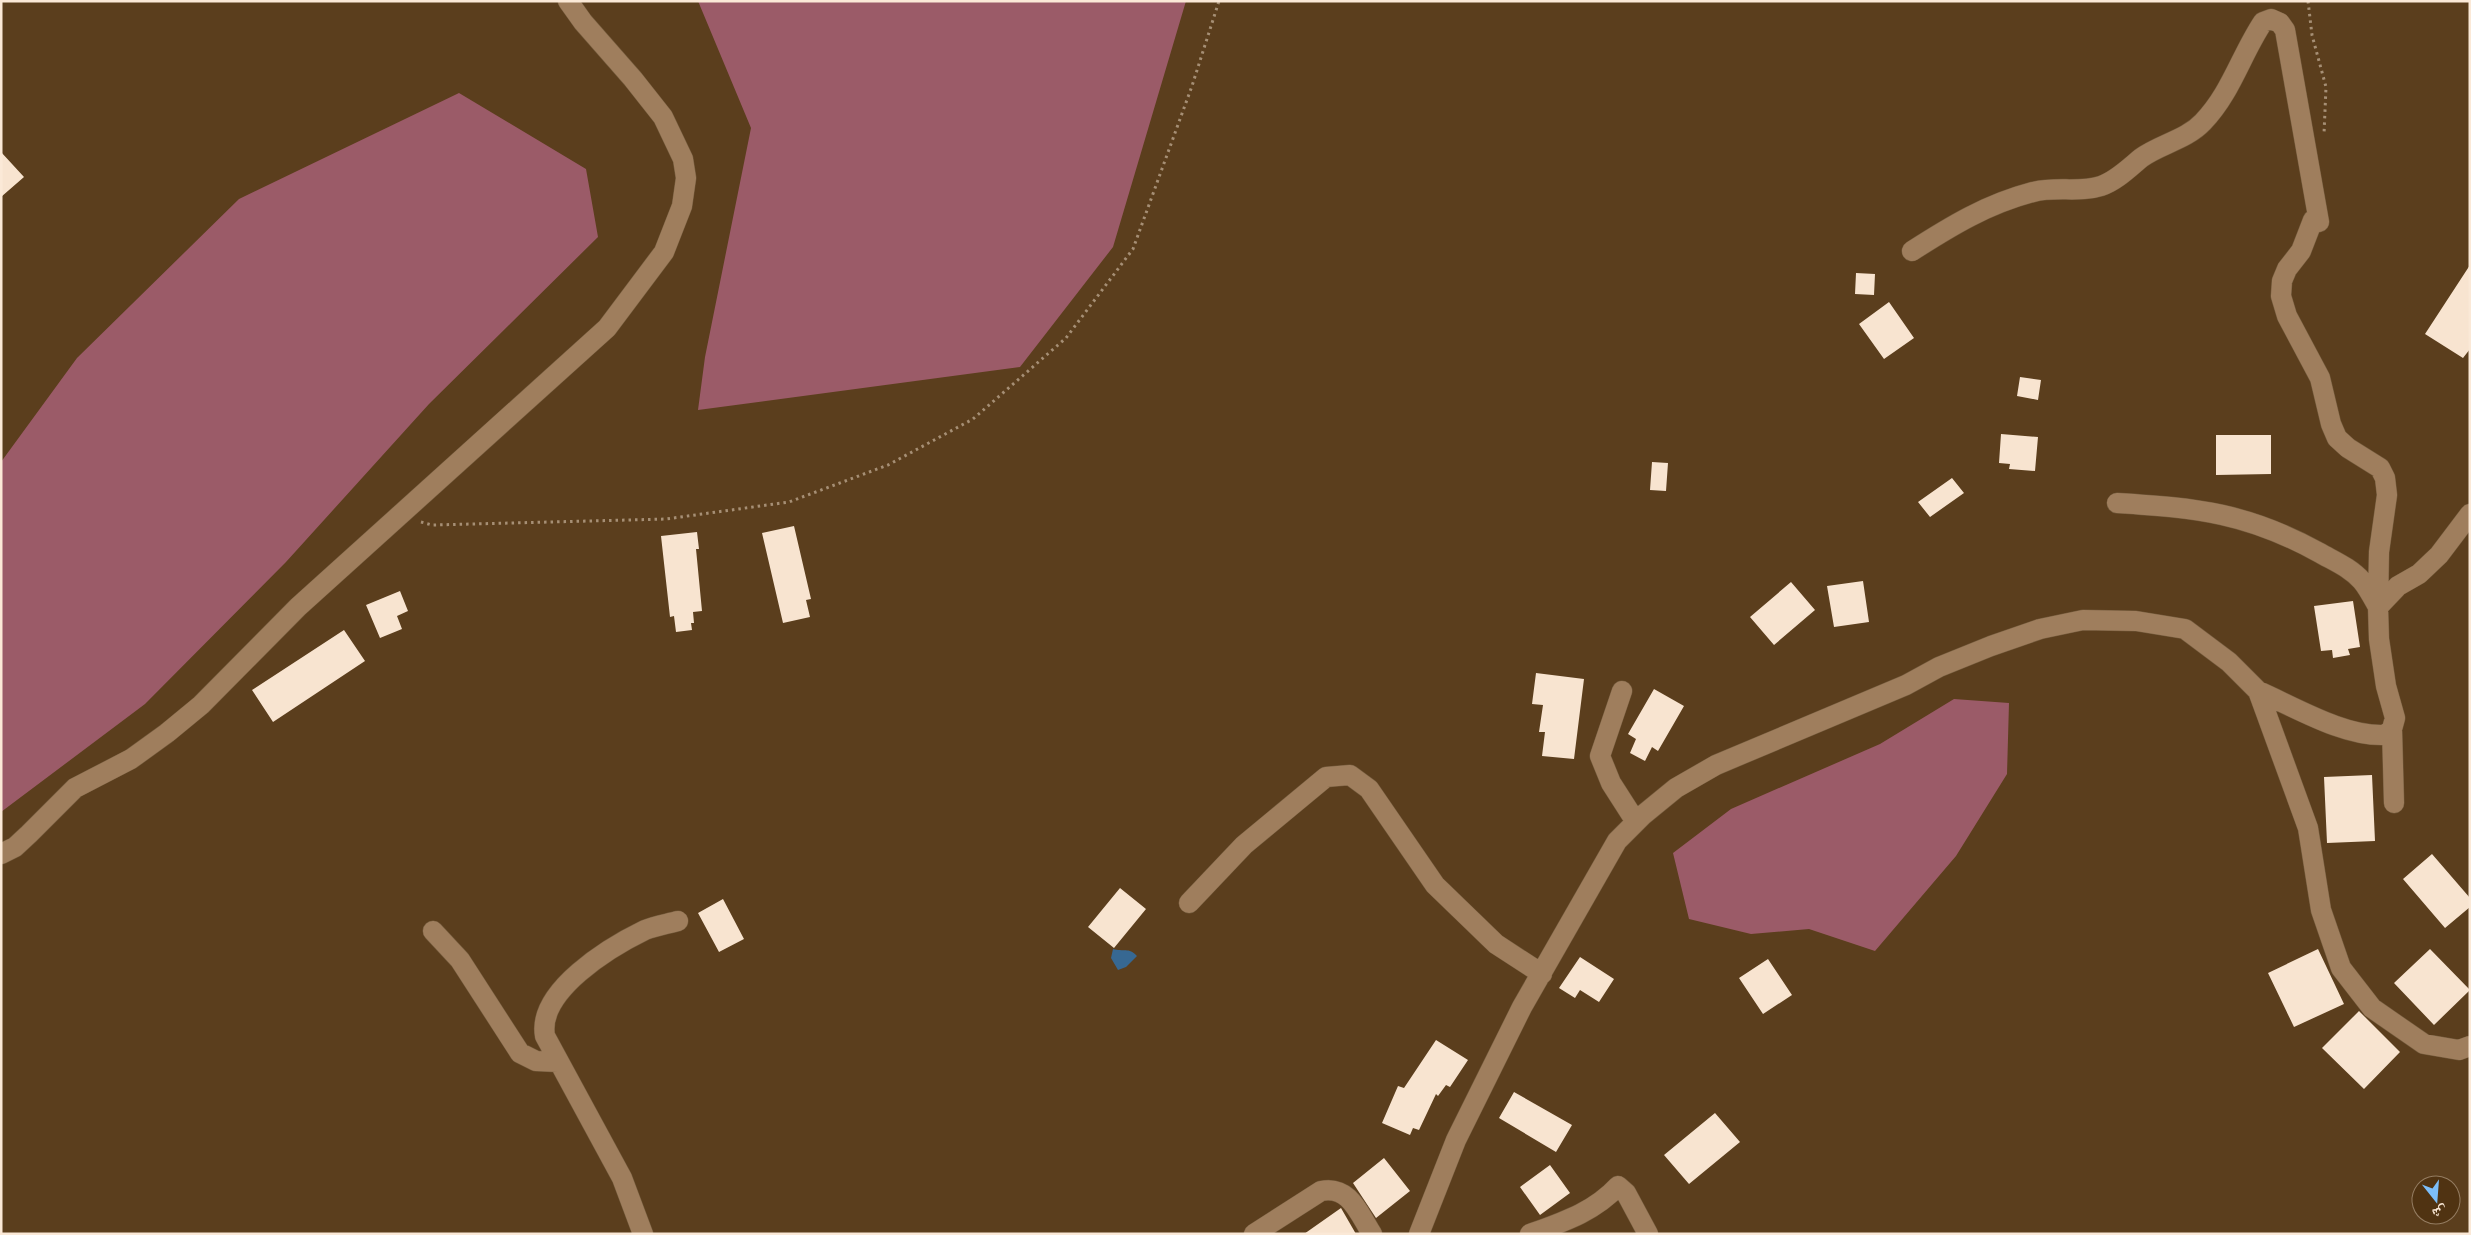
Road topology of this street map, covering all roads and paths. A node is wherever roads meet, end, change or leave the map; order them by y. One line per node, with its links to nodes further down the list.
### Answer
1 (568, 1): 6 (street)
2 (1219, 1): 6 (path)
3 (1912, 252): 7 (street)
4 (2117, 503): 7 (street)
5 (2470, 514): 7 (street)
6 (399, 516): 13 (street)
7 (2378, 607): 10 (street)
8 (1622, 691): 12 (street)
9 (2258, 691): 10 (street); 12 (street); 18 (street)
10 (2392, 728): 11 (street)
11 (2394, 803)
12 (1636, 822): 17 (street)
13 (1, 854)
14 (1188, 903): 17 (street)
15 (678, 921): 19 (street)
16 (433, 931): 19 (street)
17 (1542, 974): 20 (street)
18 (2470, 1046)
19 (558, 1062): 21 (street)
20 (1424, 1233)
21 (643, 1234)
22 (1254, 1234): 23 (street)
23 (1372, 1234)
24 (1530, 1234): 25 (street)
25 (1648, 1234)

